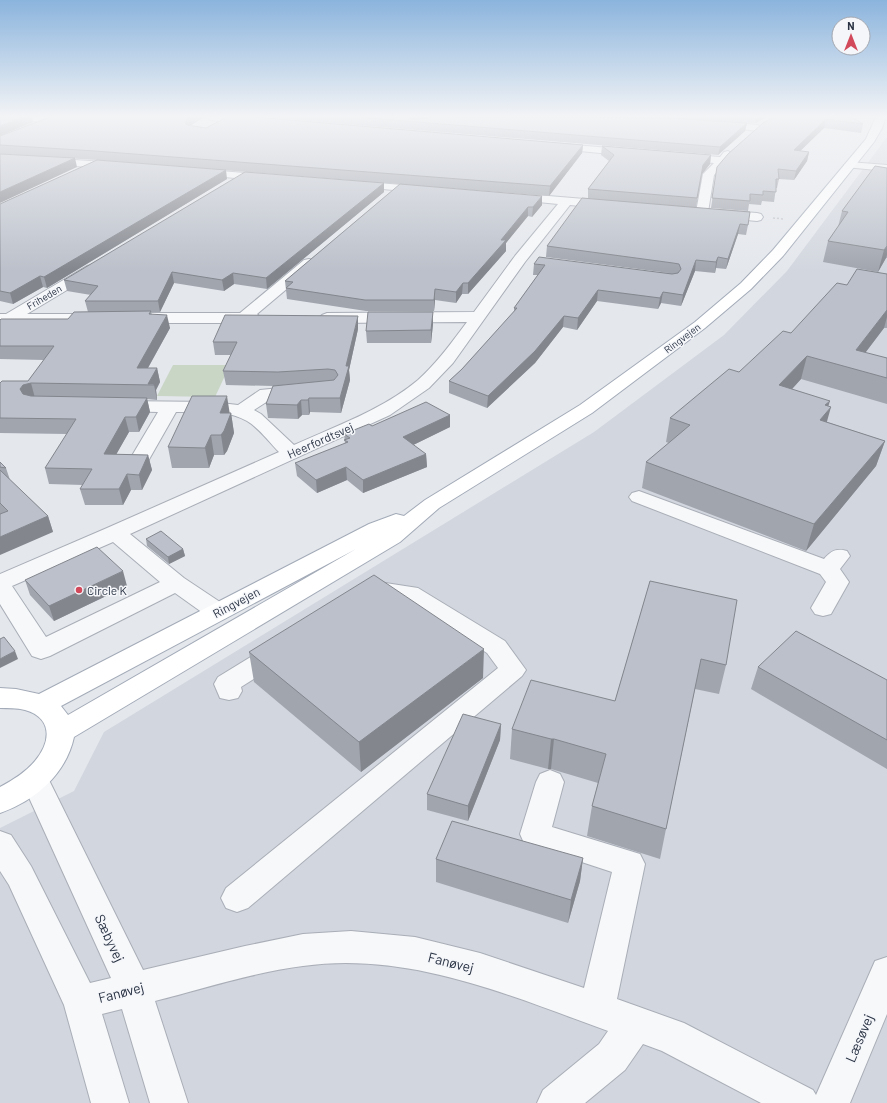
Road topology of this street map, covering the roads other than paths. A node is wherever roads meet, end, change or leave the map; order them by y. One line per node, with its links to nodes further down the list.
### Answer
1 (88, 168): 5 (street)
2 (714, 168): 16 (street)
3 (846, 168): 33 (main road, Ringvejen)
4 (184, 171): 6 (street)
5 (72, 176)
6 (244, 176): 7 (street); 9 (street)
7 (283, 179)
8 (344, 184): 10 (street)
9 (228, 186)
10 (398, 188): 11 (street); 13 (street)
11 (436, 191)
12 (498, 196): 14 (street)
13 (384, 200)
14 (566, 202): 15 (street); 19 (street, Heerfordtsvej)
15 (622, 206)
16 (757, 217)
17 (317, 257): 21 (street)
18 (104, 261): 24 (street, Friheden)
19 (478, 317): 23 (street); 30 (street, Heerfordtsvej)
20 (126, 318): 21 (street)
21 (244, 318): 22 (street)
22 (267, 318)
23 (314, 318)
24 (4, 319): 25 (street)
25 (103, 319)
26 (315, 390): 29 (street)
27 (106, 406): 28 (street)
28 (170, 407): 29 (street); 31 (street)
29 (241, 411): 30 (street)
30 (291, 453): 34 (street, Heerfordtsvej)
31 (140, 459)
32 (639, 497): 38 (street)
33 (432, 504): 39 (main road, Ringvejen); 44 (main road, Ringvejen)
34 (115, 533): 35 (street); 36 (street, Heerfordtsvej)
35 (176, 583): 36 (street); 39 (street)
36 (0, 584)
37 (353, 605): 49 (street)
38 (823, 608)
39 (218, 612): 43 (main road, Ringvejen)
40 (293, 642): 41 (street)
41 (229, 691)
42 (0, 698): 43 (main road)
43 (42, 704): 44 (main road)
44 (60, 732): 45 (main road)
45 (35, 780): 47 (main road); 51 (street, Sæbyvej)
46 (550, 782): 53 (street)
47 (0, 801)
48 (0, 844): 52 (street)
49 (237, 898)
50 (887, 973): 59 (street, Læsøvej)
51 (134, 989): 52 (street, Fanøvej); 53 (street, Fanøvej); 56 (street, Sæbyvej)
52 (81, 1002): 55 (street)
53 (597, 1010): 54 (street, Fanøvej)
54 (636, 1024): 57 (street); 58 (street, Fanøvej)
55 (110, 1103)
56 (169, 1103)
57 (556, 1103)
58 (800, 1103)
59 (831, 1103)

